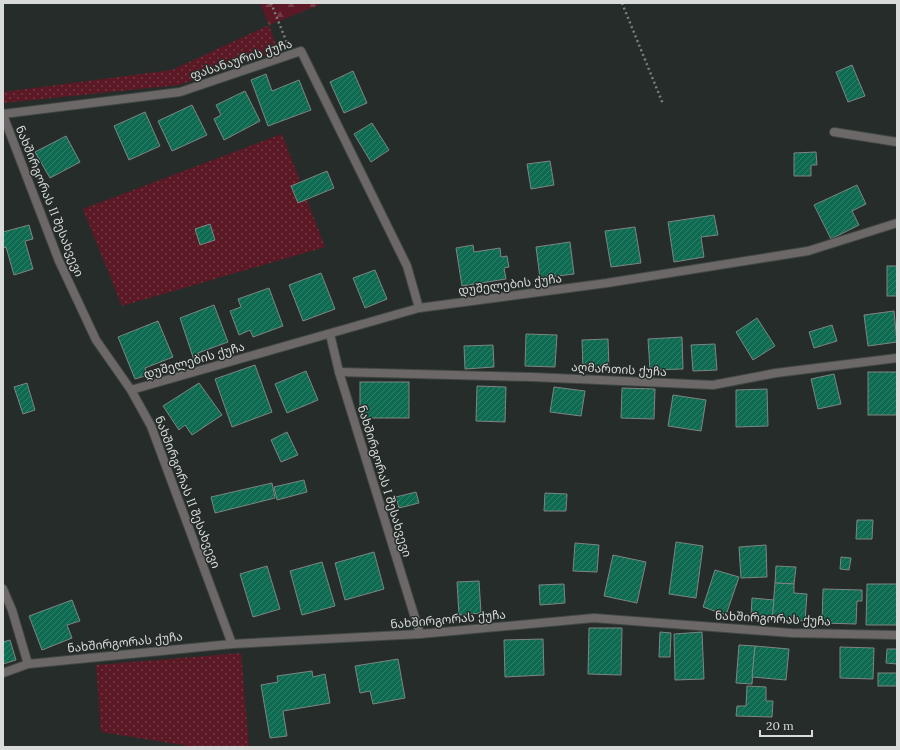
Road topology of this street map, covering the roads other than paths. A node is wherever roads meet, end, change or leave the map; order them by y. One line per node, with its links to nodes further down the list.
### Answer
1 (3, 114): 5 (street, ფასანაურის ქუჩა); 9 (street, ნახშირგორას II შესახვევი)
2 (834, 132): 3 (street)
3 (897, 142)
4 (897, 223): 5 (street, დუშელების ქუჩა)
5 (419, 308): 6 (street, დუშელების ქუჩა)
6 (330, 334): 8 (street, ნახშირგორას I შესახვევი); 9 (street, დუშელების ქუჩა)
7 (897, 358): 8 (street, აღმართის ქუჩა)
8 (339, 372): 11 (street, ნახშირგორას I შესახვევი)
9 (131, 390): 13 (street, ნახშირგორას II შესახვევი)
10 (3, 589): 14 (street)
11 (420, 634): 12 (street, ნახშირგორას ქუჩა); 13 (street, ნახშირგორას ქუჩა)
12 (897, 635)
13 (232, 644): 14 (street, ნახშირგორას ქუჩა)
14 (28, 664): 15 (street, ნახშირგორას ქუჩა)
15 (3, 673)

